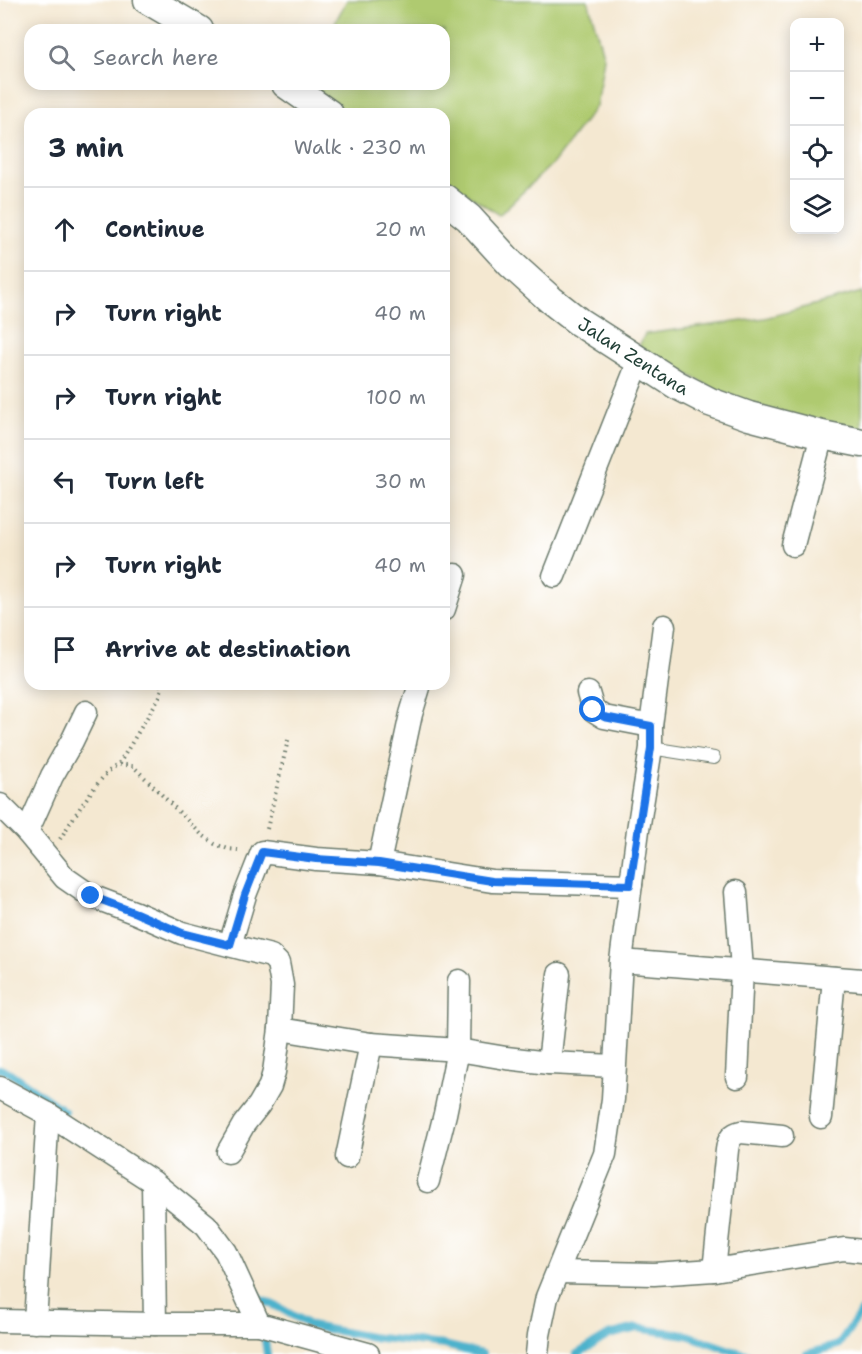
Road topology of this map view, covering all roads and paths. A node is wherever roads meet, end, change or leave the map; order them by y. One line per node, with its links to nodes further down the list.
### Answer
1 (148, 0): 2 (street)
2 (189, 24)
3 (295, 90): 4 (street)
4 (320, 108)
5 (450, 203): 6 (street, Jalan Zentana)
6 (639, 361): 7 (street, Jalan Zentana); 11 (street)
7 (822, 435): 8 (street, Jalan Zentana); 9 (street)
8 (862, 443)
9 (793, 545)
10 (454, 575): 12 (street)
11 (554, 576)
12 (450, 589)
13 (664, 626): 19 (street)
14 (161, 690): 21 (path)
15 (418, 690): 26 (street)
16 (588, 693): 19 (street)
17 (86, 712): 23 (street)
18 (289, 736): 24 (path)
19 (651, 737): 20 (lane); 27 (street)
20 (714, 758)
21 (119, 764): 24 (path); 25 (path)
22 (0, 805): 23 (street)
23 (27, 832): 25 (street)
24 (262, 852): 26 (street); 29 (street)
25 (48, 857): 29 (street)
26 (379, 863): 27 (street)
27 (630, 885): 30 (street)
28 (736, 892): 31 (street)
29 (230, 945): 36 (street)
30 (621, 961): 31 (street); 40 (street)
31 (742, 969): 33 (street); 41 (street)
32 (559, 974): 39 (street)
33 (834, 978): 34 (street); 44 (street)
34 (862, 980)
35 (459, 981): 38 (street)
36 (280, 1029): 37 (street); 46 (street)
37 (371, 1044): 38 (street); 47 (street)
38 (458, 1050): 39 (street); 48 (street)
39 (549, 1063): 40 (street)
40 (614, 1066): 52 (street)
41 (737, 1077)
42 (0, 1088): 43 (street)
43 (48, 1114): 49 (street); 54 (street)
44 (821, 1117)
45 (782, 1136): 51 (street)
46 (228, 1152)
47 (347, 1158)
48 (428, 1181)
49 (153, 1182): 55 (street); 56 (street)
50 (862, 1251): 51 (street)
51 (714, 1270): 52 (street)
52 (558, 1272): 57 (street)
53 (0, 1321): 54 (street)
54 (35, 1322): 55 (street)
55 (155, 1324): 56 (street)
56 (267, 1326): 58 (street)
57 (537, 1353)
58 (368, 1354)

